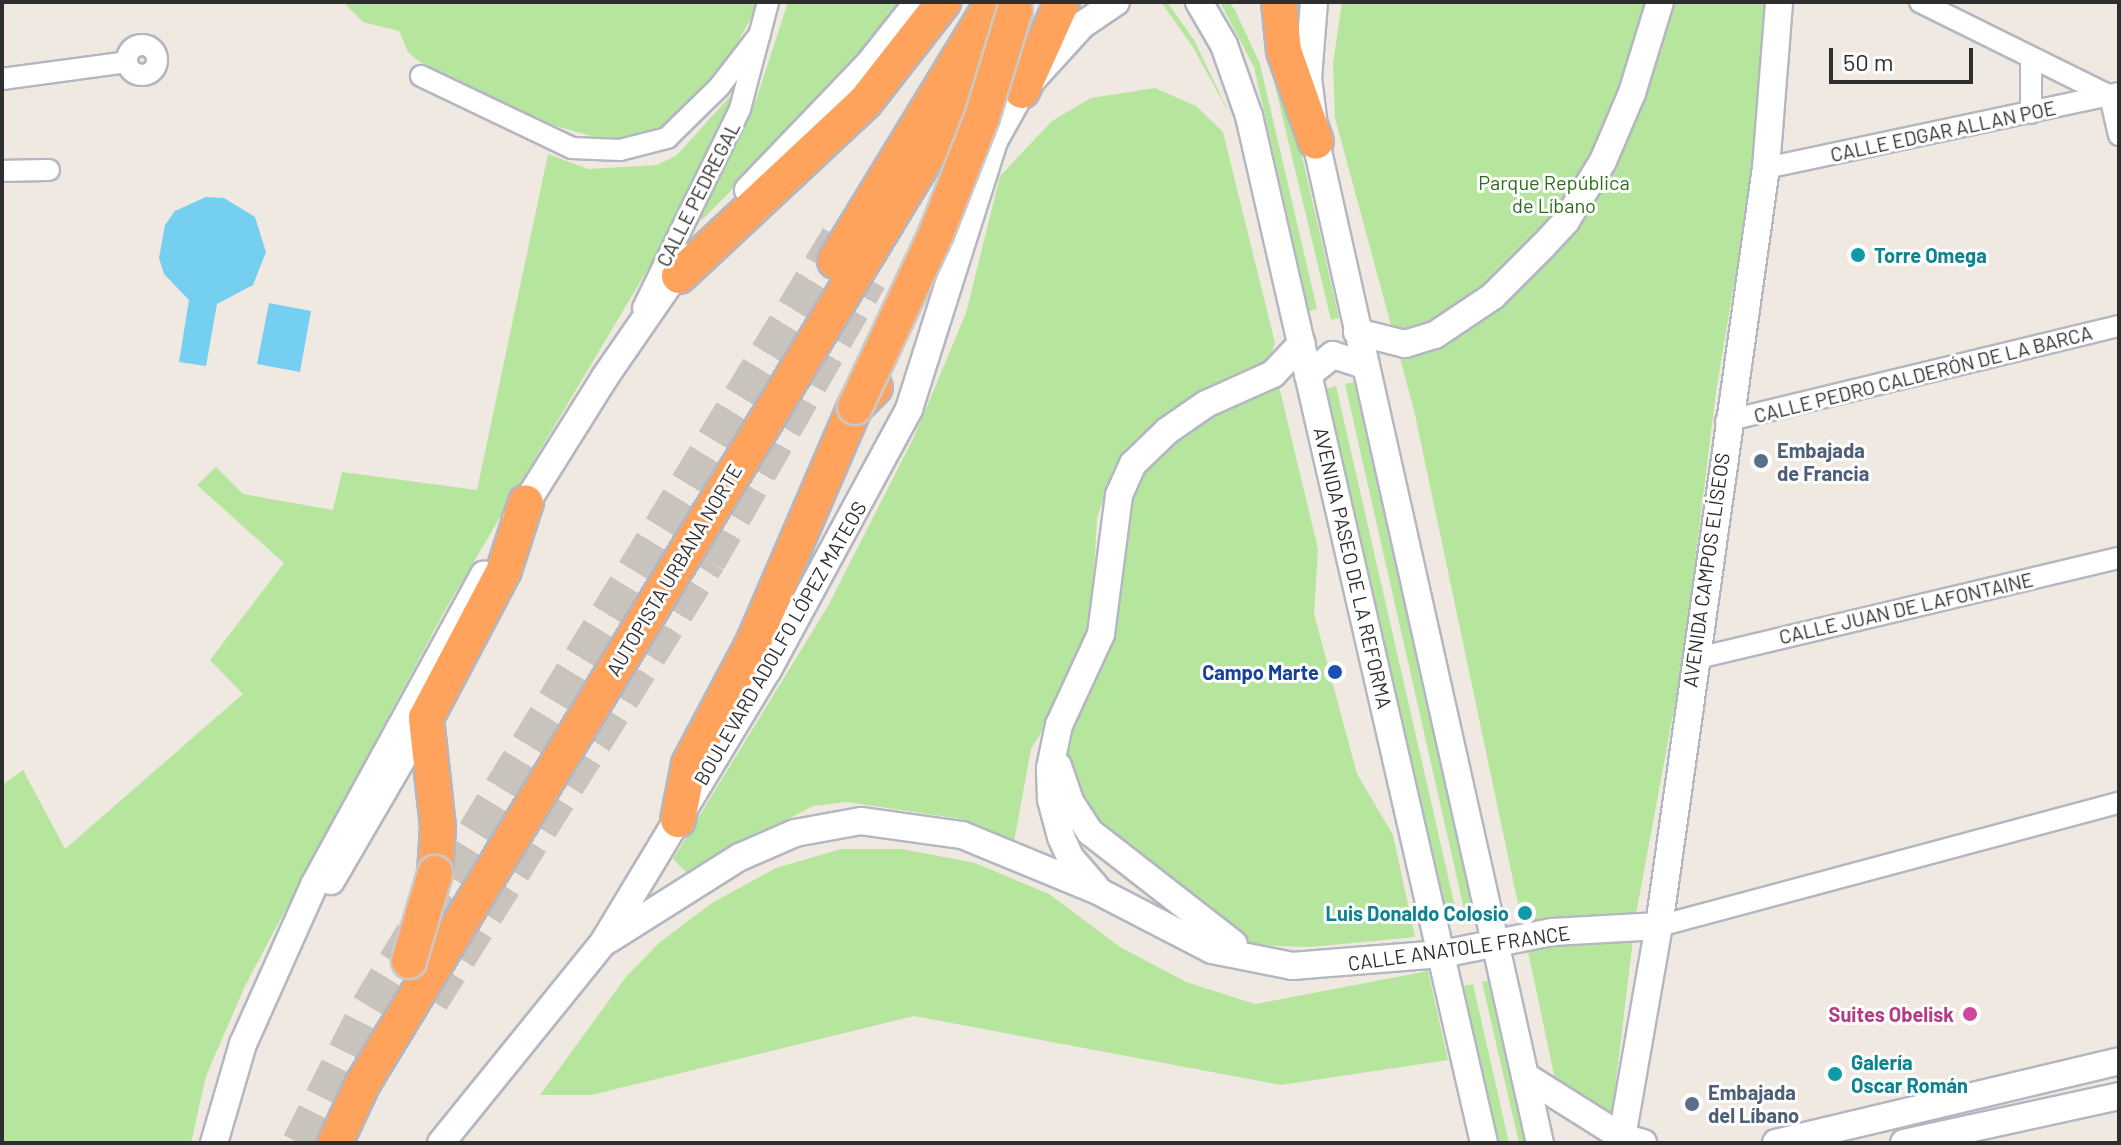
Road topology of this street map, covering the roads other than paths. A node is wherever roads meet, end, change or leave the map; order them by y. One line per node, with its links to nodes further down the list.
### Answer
1 (768, 2): 13 (street, CALLE PEDREGAL)
2 (918, 2): 29 (main road)
3 (943, 2): 29 (highway)
4 (1062, 2): 19 (highway)
5 (1116, 2): 19 (main road, BOULEVARD ADOLFO LÓPEZ MATEOS)
6 (1199, 2): 34 (main road, AVENIDA PASEO DE LA REFORMA)
7 (1279, 2): 14 (highway)
8 (1314, 2): 14 (main road)
9 (1660, 2): 32 (main road)
10 (1779, 2): 25 (main road, AVENIDA CAMPOS ELÍSEOS)
11 (1920, 2): 15 (street)
12 (1010, 5): 28 (highway, bridge); 52 (highway, AUTOPISTA URBANA NORTE, bridge); 60 (highway, AUTOPISTA URBANA NORTE, bridge)
13 (760, 34): 17 (street); 33 (street, CALLE PEDREGAL)
14 (1297, 42): 24 (highway)
15 (2031, 58): 20 (street); 21 (street)
16 (127, 62): 18 (street)
17 (421, 76)
18 (2, 79)
19 (1022, 91): 23 (main road, BOULEVARD ADOLFO LÓPEZ MATEOS)
20 (2114, 95): 21 (street, CALLE EDGAR ALLAN POE); 22 (street)
21 (2031, 113): 25 (street, CALLE EDGAR ALLAN POE)
22 (2119, 135)
23 (994, 141): 30 (highway); 45 (main road, BOULEVARD ADOLFO LÓPEZ MATEOS)
24 (1316, 142): 32 (main road)
25 (1766, 168): 38 (main road, AVENIDA CAMPOS ELÍSEOS)
26 (49, 170): 27 (street)
27 (2, 171)
28 (920, 268): 30 (highway, bridge); 37 (highway, bridge)
29 (679, 276): 33 (main road)
30 (909, 317): 37 (highway, bridge)
31 (2119, 326): 38 (street, CALLE PEDRO CALDERÓN DE LA BARCA)
32 (1357, 332): 35 (main road)
33 (631, 336): 39 (main road)
34 (1302, 343): 36 (main road, AVENIDA PASEO DE LA REFORMA); 43 (main road)
35 (1364, 365): 36 (main road); 49 (main road)
36 (1308, 375): 51 (main road, AVENIDA PASEO DE LA REFORMA)
37 (855, 407): 45 (highway)
38 (1726, 421): 41 (main road, AVENIDA CAMPOS ELÍSEOS)
39 (526, 502): 42 (highway); 47 (main road)
40 (2119, 558): 41 (street, CALLE JUAN DE LAFONTAINE)
41 (1694, 659): 48 (main road, AVENIDA CAMPOS ELÍSEOS)
42 (426, 718): 47 (main road); 52 (highway, bridge)
43 (1055, 739): 46 (main road); 53 (main road)
44 (2119, 803): 48 (street, CALLE ANATOLE FRANCE)
45 (678, 820): 50 (main road, BOULEVARD ADOLFO LÓPEZ MATEOS)
46 (1100, 892): 50 (main road, CALLE ANATOLE FRANCE); 53 (main road, CALLE ANATOLE FRANCE)
47 (296, 922): 58 (main road)
48 (1659, 926): 49 (main road, CALLE ANATOLE FRANCE); 57 (main road, AVENIDA CAMPOS ELÍSEOS)
49 (1495, 942): 51 (main road, CALLE ANATOLE FRANCE); 55 (main road)
50 (603, 943): 61 (main road, BOULEVARD ADOLFO LÓPEZ MATEOS)
51 (1442, 954): 53 (main road, CALLE ANATOLE FRANCE); 62 (main road, AVENIDA PASEO DE LA REFORMA)
52 (409, 961): 59 (highway, AUTOPISTA URBANA NORTE)
53 (1269, 963)
54 (2119, 1061): 64 (main road)
55 (1525, 1076): 57 (main road); 63 (main road)
56 (2119, 1096): 65 (main road)
57 (1627, 1141)
58 (214, 1143)
59 (311, 1143)
60 (335, 1143)
61 (441, 1143)
62 (1484, 1143)
63 (1540, 1143)
64 (1776, 1143)
65 (1904, 1143)

